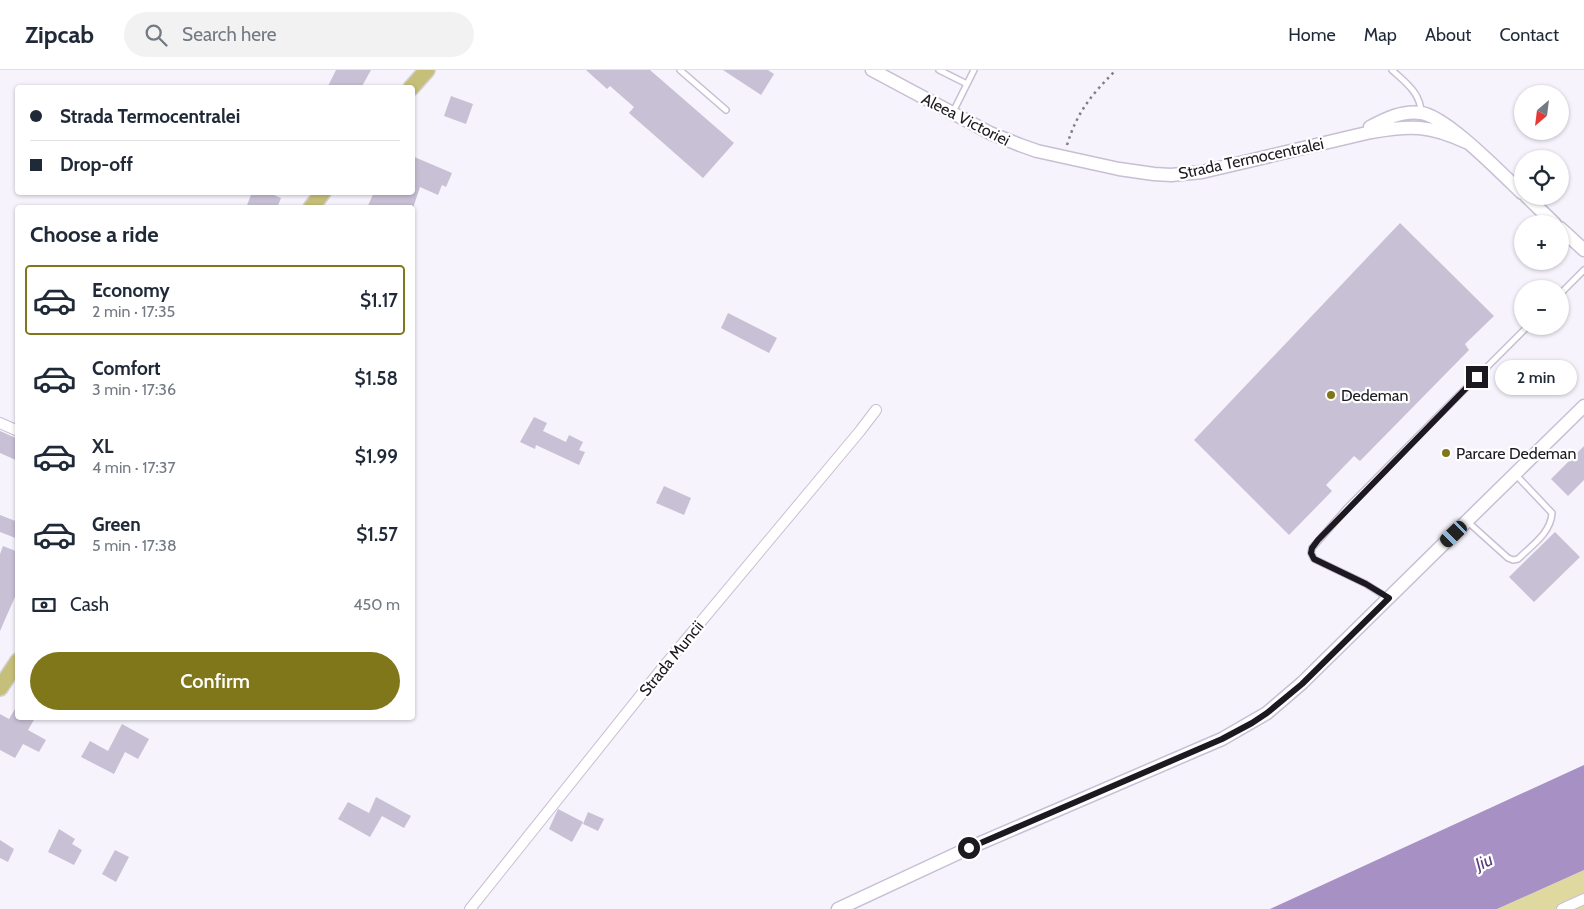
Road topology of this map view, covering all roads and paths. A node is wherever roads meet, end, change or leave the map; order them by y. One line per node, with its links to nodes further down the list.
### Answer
1 (427, 70): 9 (main road)
2 (680, 70): 10 (lane)
3 (872, 70): 11 (street, Aleea Victoriei)
4 (940, 70): 8 (lane)
5 (974, 70): 8 (lane)
6 (1116, 70): 15 (path)
7 (1392, 70): 12 (lane)
8 (967, 84): 11 (lane)
9 (414, 85)
10 (726, 110)
11 (952, 113): 15 (street, Aleea Victoriei)
12 (1421, 113): 13 (street, Strada Termocentralei); 14 (street, Strada Termocentralei)
13 (1349, 137): 14 (street, Strada Termocentralei); 15 (street, Strada Termocentralei)
14 (1466, 142): 16 (street, Strada Termocentralei)
15 (1064, 157)
16 (1514, 187)
17 (1535, 205): 18 (street)
18 (1546, 215)
19 (1569, 236): 20 (street)
20 (1584, 250)
21 (1584, 270): 22 (lane)
22 (1569, 285)
23 (1519, 335): 30 (lane)
24 (1584, 406): 28 (street)
25 (876, 410): 34 (street, Strada Muncii)
26 (0, 423): 27 (street)
27 (15, 430)
28 (1516, 474): 29 (street); 29 (lane)
29 (1467, 521): 30 (street)
30 (1389, 598): 35 (street)
31 (15, 666): 32 (main road)
32 (0, 688)
33 (1584, 899): 36 (street)
34 (470, 909)
35 (838, 909)
36 (1562, 909)

